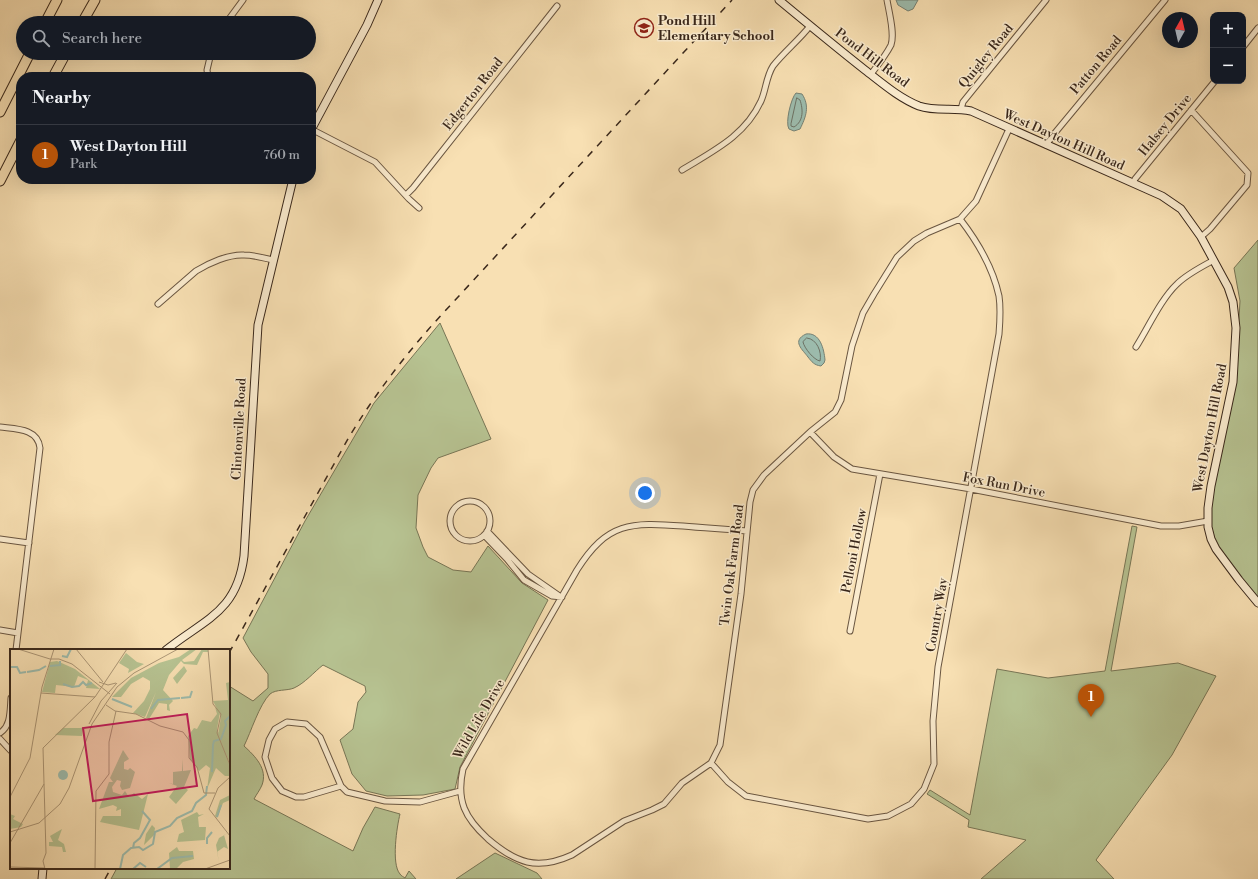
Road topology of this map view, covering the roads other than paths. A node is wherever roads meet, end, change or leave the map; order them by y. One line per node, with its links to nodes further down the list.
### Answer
1 (57, 0): 10 (highway)
2 (95, 0): 11 (highway)
3 (243, 0): 12 (street)
4 (378, 0): 29 (street)
5 (779, 0): 13 (street, Pond Hill Road)
6 (886, 0): 23 (street)
7 (1046, 0): 26 (street, Quigley Road)
8 (1165, 0): 32 (street, Patton Road)
9 (557, 6): 38 (street, Edgerton Road)
10 (49, 16)
11 (86, 16)
12 (231, 16)
13 (810, 26): 23 (street, Pond Hill Road); 34 (street)
14 (1258, 28): 15 (street)
15 (1256, 36): 16 (street)
16 (1246, 44)
17 (26, 60): 20 (highway)
18 (62, 60): 21 (highway)
19 (209, 60): 22 (street)
20 (20, 72)
21 (56, 72)
22 (207, 72)
23 (871, 74): 26 (street, Pond Hill Road)
24 (16, 81): 28 (highway)
25 (1213, 84): 27 (street, Halsey Drive)
26 (961, 109): 30 (street, West Dayton Hill Road)
27 (1191, 110): 36 (street, Halsey Drive); 41 (street)
28 (0, 112)
29 (316, 120)
30 (1009, 129): 32 (street, West Dayton Hill Road); 40 (street, Twin Oak Farm Road)
31 (316, 132): 38 (street)
32 (1046, 145): 36 (street, West Dayton Hill Road)
33 (16, 150): 35 (highway)
34 (682, 170)
35 (0, 182)
36 (1133, 183): 41 (street, West Dayton Hill Road)
37 (292, 184): 42 (street, Clintonville Road)
38 (406, 195): 39 (street)
39 (419, 208)
40 (960, 219): 47 (street, Twin Oak Farm Road); 49 (street, Country Way)
41 (1201, 237): 43 (street, West Dayton Hill Road)
42 (273, 260): 44 (street); 64 (street, Clintonville Road)
43 (1214, 260): 45 (street); 50 (street, West Dayton Hill Road)
44 (158, 304)
45 (1136, 346)
46 (0, 427): 54 (street)
47 (810, 432): 48 (street, Fox Run Drive); 51 (street, Twin Oak Farm Road)
48 (880, 474): 49 (street, Fox Run Drive); 61 (street, Pelloni Hollow)
49 (971, 489): 50 (street, Fox Run Drive); 69 (street, Country Way)
50 (1208, 521): 59 (street, West Dayton Hill Road)
51 (747, 532): 58 (street, Wild Life Drive); 69 (street, Twin Oak Farm Road)
52 (486, 533): 52 (street); 55 (street)
53 (0, 538): 54 (street)
54 (29, 543): 62 (street)
55 (507, 555): 56 (street); 57 (street)
56 (528, 574): 57 (street); 58 (street)
57 (524, 580): 58 (street)
58 (562, 597): 71 (street, Wild Life Drive)
59 (1258, 603)
60 (0, 630): 62 (street)
61 (850, 632)
62 (18, 633): 63 (street)
63 (16, 649)
64 (167, 649)
65 (10, 707): 66 (street)
66 (0, 733)
67 (0, 739): 68 (street)
68 (10, 750)
69 (711, 763): 71 (street, Wild Life Drive)
70 (342, 786): 70 (street); 71 (street)
71 (460, 791)
72 (43, 869): 73 (street)
73 (42, 879)

